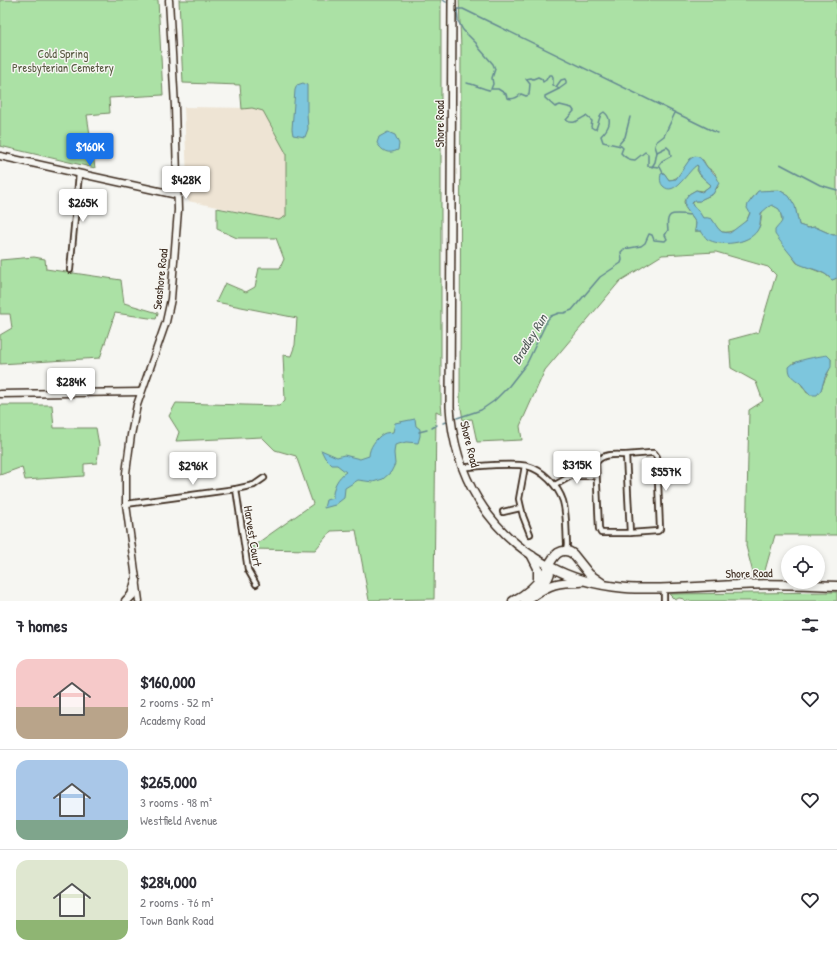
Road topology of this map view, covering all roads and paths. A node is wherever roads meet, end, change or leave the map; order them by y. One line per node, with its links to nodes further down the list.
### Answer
1 (169, 0): 5 (street, Seashore Road)
2 (452, 0): 11 (main road, Shore Road)
3 (0, 156): 4 (street)
4 (79, 174): 5 (street); 6 (street)
5 (177, 195): 7 (street, Seashore Road)
6 (70, 270)
7 (141, 392): 8 (street); 16 (street, Seashore Road)
8 (0, 394)
9 (626, 454): 12 (street); 19 (street); 19 (street)
10 (525, 466): 11 (street); 14 (street); 17 (street)
11 (463, 468): 22 (main road, Shore Road)
12 (596, 476): 14 (street); 19 (street)
13 (264, 478): 15 (street)
14 (555, 486): 21 (street)
15 (236, 489): 16 (street); 27 (street, Harvest Court)
16 (126, 504): 24 (street, Seashore Road)
17 (520, 508): 18 (street); 20 (street)
18 (503, 512)
19 (630, 533)
20 (530, 534)
21 (566, 551): 23 (highway); 28 (highway)
22 (532, 556): 23 (main road, Shore Road); 25 (highway)
23 (549, 566): 25 (highway); 26 (highway, Shore Road); 31 (highway)
24 (136, 581): 32 (highway); 33 (street, Seashore Road)
25 (538, 582): 34 (highway)
26 (588, 582): 28 (highway, Shore Road); 31 (highway)
27 (256, 584)
28 (606, 586): 30 (highway, Shore Road)
29 (837, 586): 30 (highway, Shore Road)
30 (664, 588): 35 (street)
31 (529, 599)
32 (126, 601)
33 (139, 601)
34 (513, 601)
35 (664, 601)

